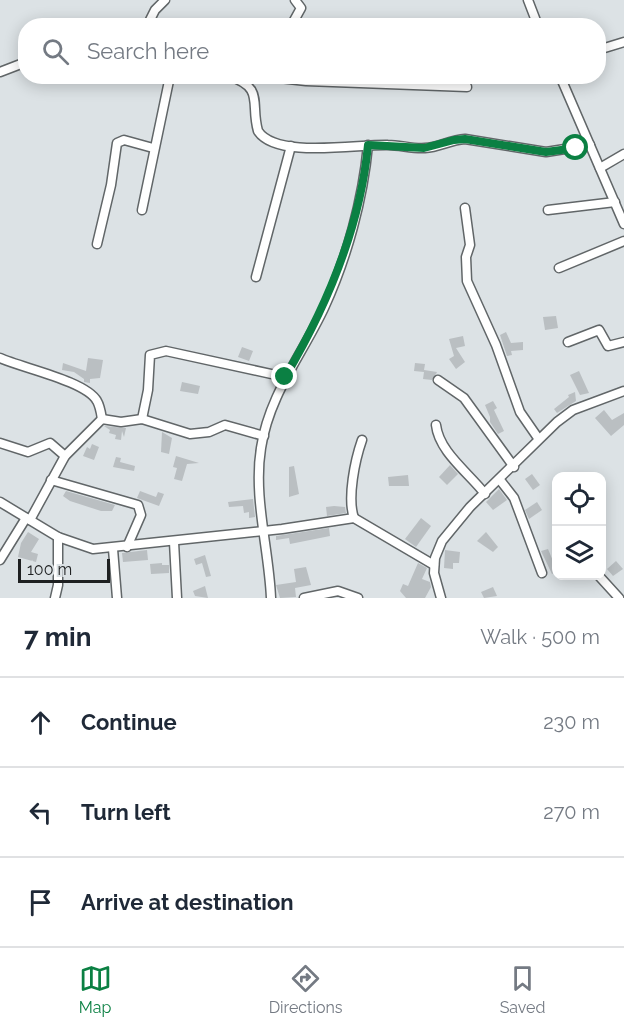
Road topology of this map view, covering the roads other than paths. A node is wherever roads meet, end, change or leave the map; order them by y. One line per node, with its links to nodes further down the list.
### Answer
1 (165, 0): 4 (street)
2 (296, 0): 5 (street)
3 (528, 0): 6 (street)
4 (153, 18)
5 (295, 18)
6 (535, 18)
7 (624, 42): 8 (street)
8 (606, 48)
9 (18, 65): 10 (street)
10 (0, 72)
11 (168, 84): 21 (street)
12 (244, 84): 16 (street)
13 (250, 84): 16 (street)
14 (386, 84): 17 (street)
15 (563, 84): 19 (street)
16 (248, 86): 20 (street)
17 (467, 87)
18 (368, 145): 19 (street); 20 (street); 36 (street)
19 (590, 145): 23 (street)
20 (291, 146): 32 (street)
21 (153, 148): 26 (street); 30 (street)
22 (624, 154): 23 (street)
23 (600, 168): 24 (street)
24 (615, 202): 27 (street); 28 (street)
25 (465, 208): 43 (street)
26 (142, 210)
27 (548, 210)
28 (624, 224)
29 (624, 241): 31 (street)
30 (97, 244)
31 (559, 268)
32 (256, 277)
33 (568, 342): 34 (street)
34 (624, 342)
35 (0, 358): 39 (street)
36 (285, 377): 40 (street); 42 (street)
37 (438, 380): 47 (street)
38 (624, 391): 43 (street)
39 (102, 419): 40 (street); 46 (street)
40 (142, 419): 42 (street)
41 (436, 424): 50 (street)
42 (264, 436): 54 (street)
43 (538, 438): 47 (street)
44 (362, 440): 52 (street)
45 (0, 444): 46 (street)
46 (65, 456): 48 (street)
47 (514, 467): 49 (street)
48 (51, 480): 53 (street); 57 (street)
49 (500, 480): 50 (street); 61 (street)
50 (485, 494): 60 (street)
51 (0, 502): 53 (street)
52 (354, 518): 54 (street); 60 (street)
53 (28, 519): 55 (street); 59 (street)
54 (265, 531): 56 (street); 66 (street)
55 (58, 537): 58 (street); 63 (street)
56 (174, 542): 57 (street); 65 (street)
57 (127, 547): 58 (street)
58 (113, 549): 64 (street)
59 (0, 560)
60 (434, 565): 69 (street)
61 (542, 573)
62 (603, 580): 70 (street)
63 (55, 598)
64 (117, 598)
65 (177, 598)
66 (271, 598)
67 (304, 598): 68 (street)
68 (358, 598)
69 (441, 598)
70 (619, 598)

